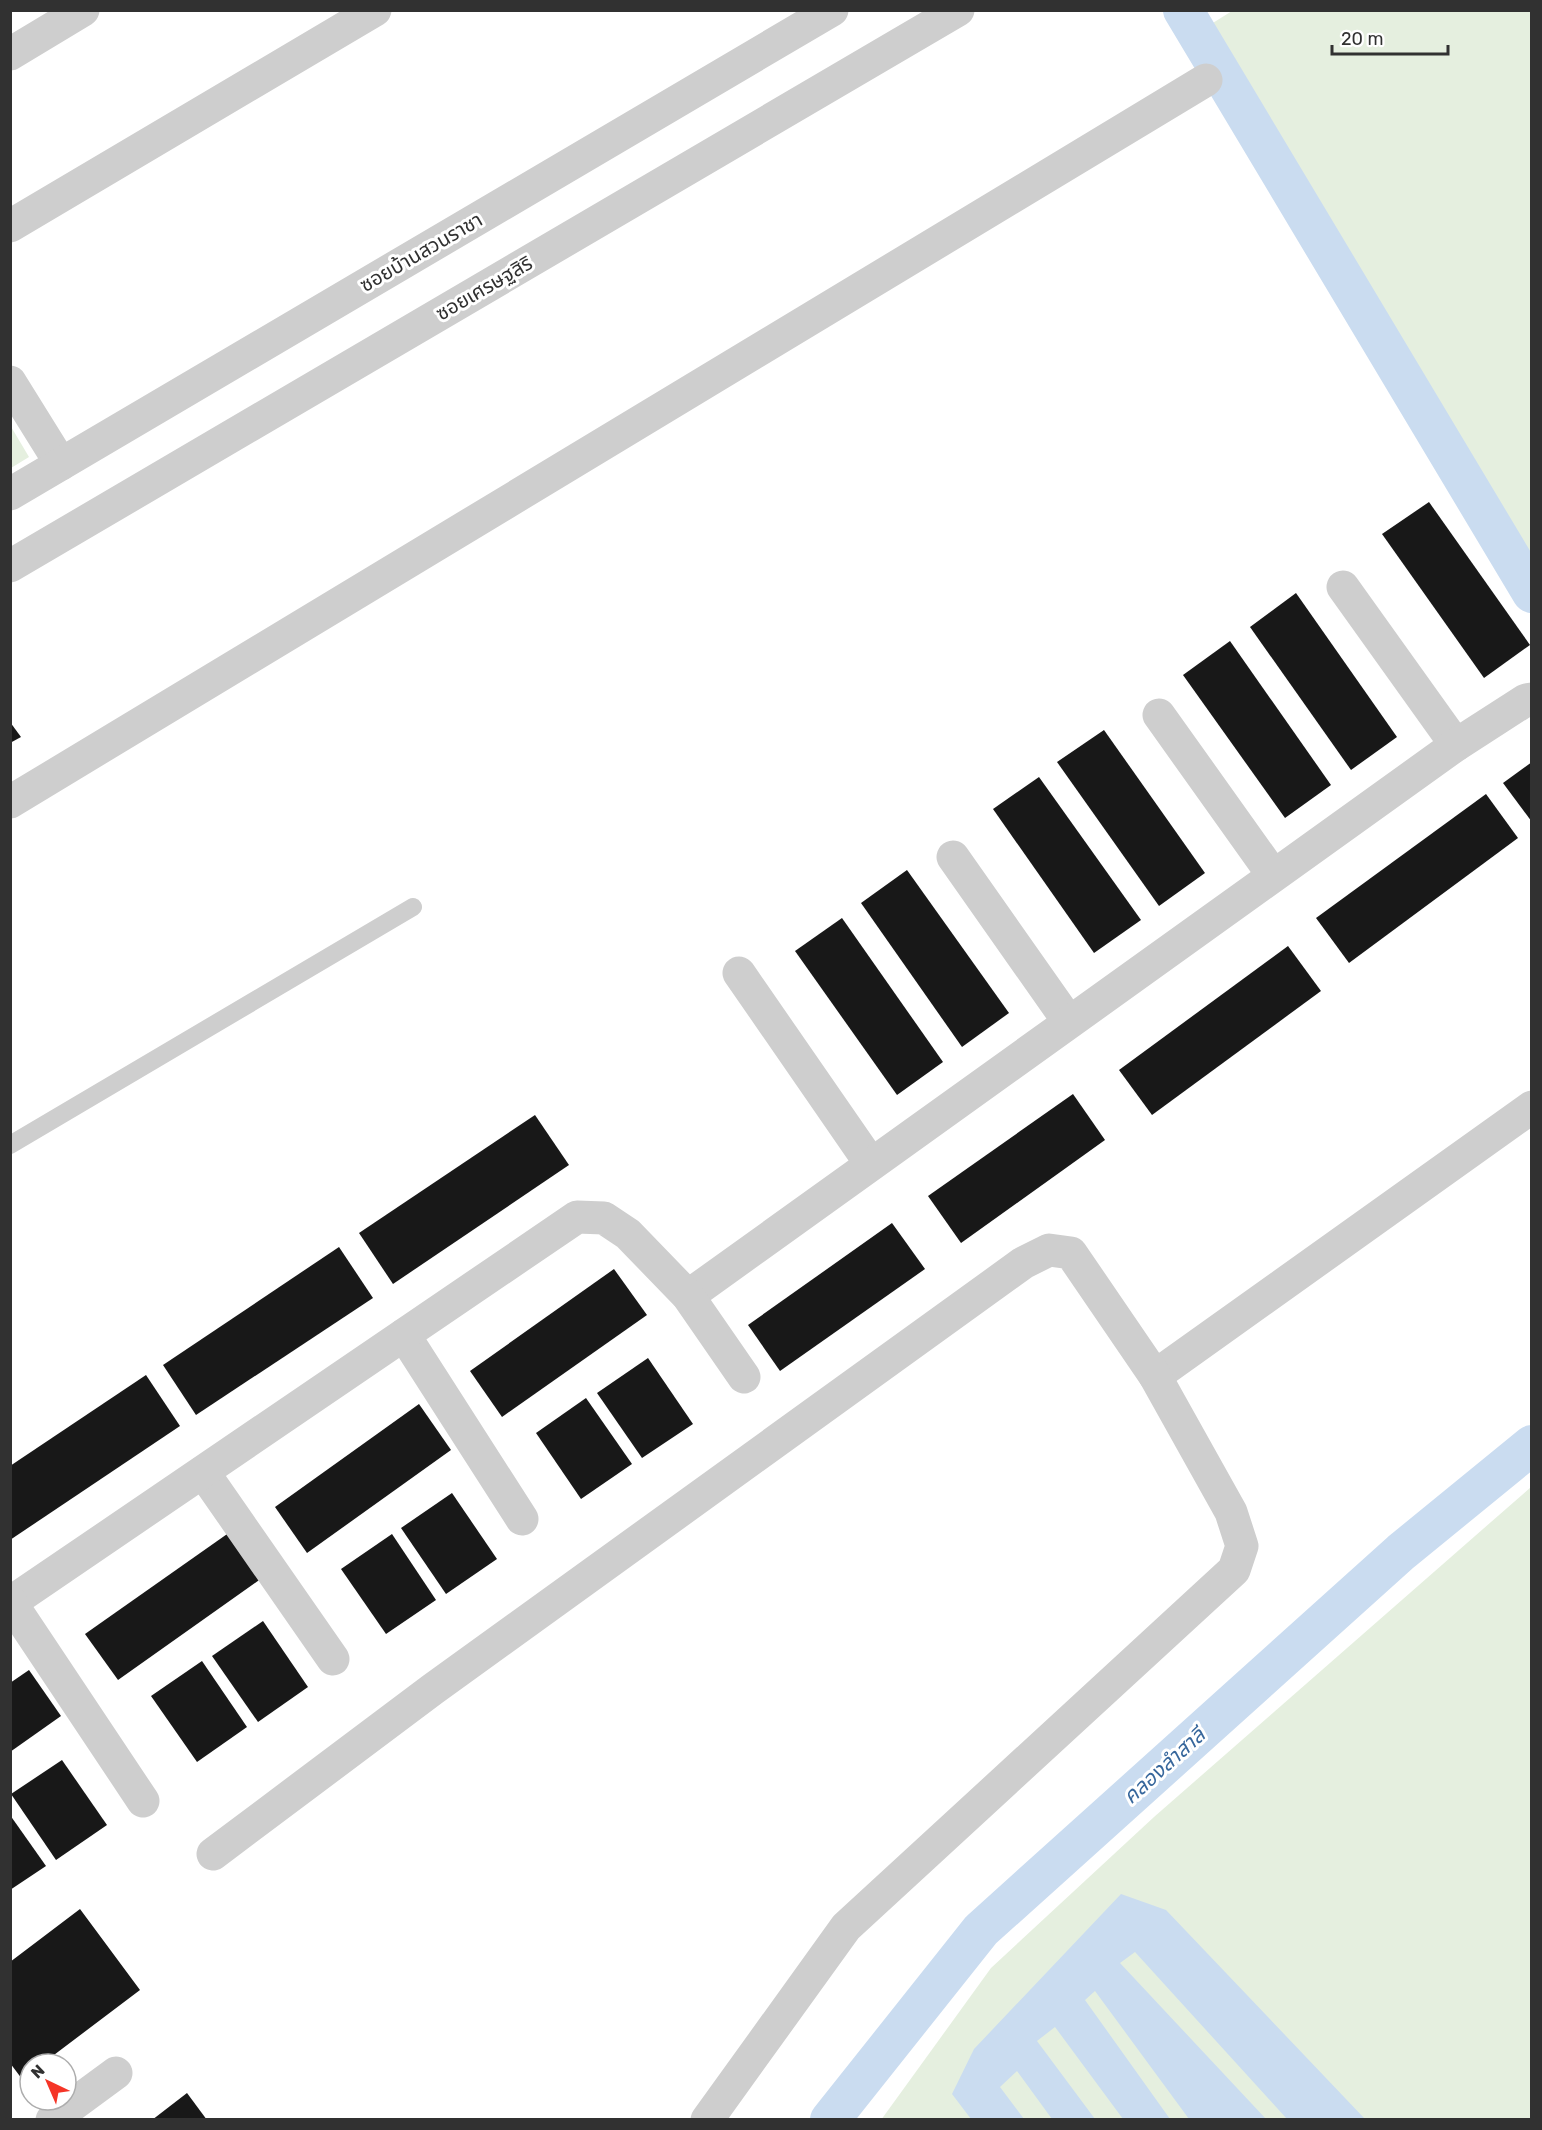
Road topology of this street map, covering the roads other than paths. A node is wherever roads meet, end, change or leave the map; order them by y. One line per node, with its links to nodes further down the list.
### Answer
1 (82, 10): 5 (street)
2 (375, 10): 7 (street)
3 (832, 10): 9 (street, ซอยบ้านสวนราชา)
4 (958, 10): 11 (street, ซอยเศรษฐสิริ)
5 (10, 54)
6 (1206, 80): 16 (street)
7 (10, 226)
8 (10, 382): 9 (street)
9 (61, 464): 10 (street, ซอยบ้านสวนราชา)
10 (10, 494)
11 (10, 566)
12 (1343, 587): 15 (street)
13 (1529, 699): 15 (street)
14 (1159, 715): 18 (street)
15 (1456, 745): 18 (street)
16 (10, 802)
17 (953, 857): 21 (street)
18 (1273, 875): 21 (street)
19 (413, 907): 23 (lane)
20 (739, 973): 24 (street)
21 (1069, 1022): 24 (street)
22 (1532, 1107): 27 (street)
23 (10, 1145)
24 (871, 1164): 25 (street)
25 (688, 1296): 26 (street); 28 (street)
26 (404, 1335): 29 (street); 30 (street)
27 (1155, 1376): 34 (street); 37 (street)
28 (744, 1377)
29 (203, 1472): 31 (street); 32 (street)
30 (522, 1520)
31 (11, 1603): 33 (street)
32 (333, 1659)
33 (142, 1801)
34 (213, 1854)
35 (116, 2073): 36 (street)
36 (52, 2120)
37 (707, 2120)

